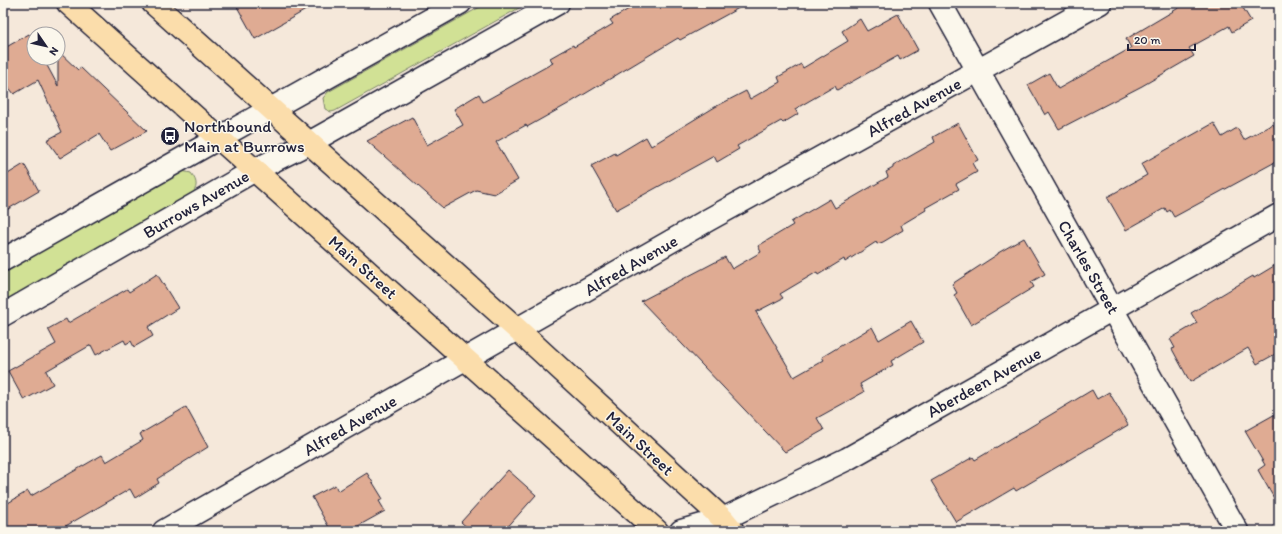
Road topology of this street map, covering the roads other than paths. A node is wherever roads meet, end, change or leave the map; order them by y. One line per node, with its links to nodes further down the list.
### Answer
1 (68, 3): 9 (main road, Main Street)
2 (153, 3): 8 (main road, Main Street)
3 (460, 3): 8 (street)
4 (558, 3): 10 (street, Burrows Avenue)
5 (940, 3): 7 (street, Charles Street)
6 (1100, 3): 7 (street, Alfred Avenue)
7 (978, 72): 14 (street, Charles Street); 16 (street, Alfred Avenue)
8 (272, 110): 9 (street); 10 (main road, Main Street)
9 (219, 138): 11 (main road, Main Street); 13 (street)
10 (309, 143): 11 (street, Burrows Avenue); 16 (main road, Main Street)
11 (255, 170): 15 (street, Burrows Avenue); 17 (main road, Main Street)
12 (1279, 215): 14 (street, Aberdeen Avenue)
13 (3, 260)
14 (1113, 310): 18 (street, Aberdeen Avenue); 22 (street, Charles Street)
15 (3, 315)
16 (517, 330): 17 (street, Alfred Avenue); 18 (main road, Main Street)
17 (466, 359): 19 (street, Alfred Avenue); 20 (main road, Main Street)
18 (728, 525): 21 (street, Aberdeen Avenue)
19 (164, 531)
20 (657, 531)
21 (681, 531)
22 (1237, 531)

